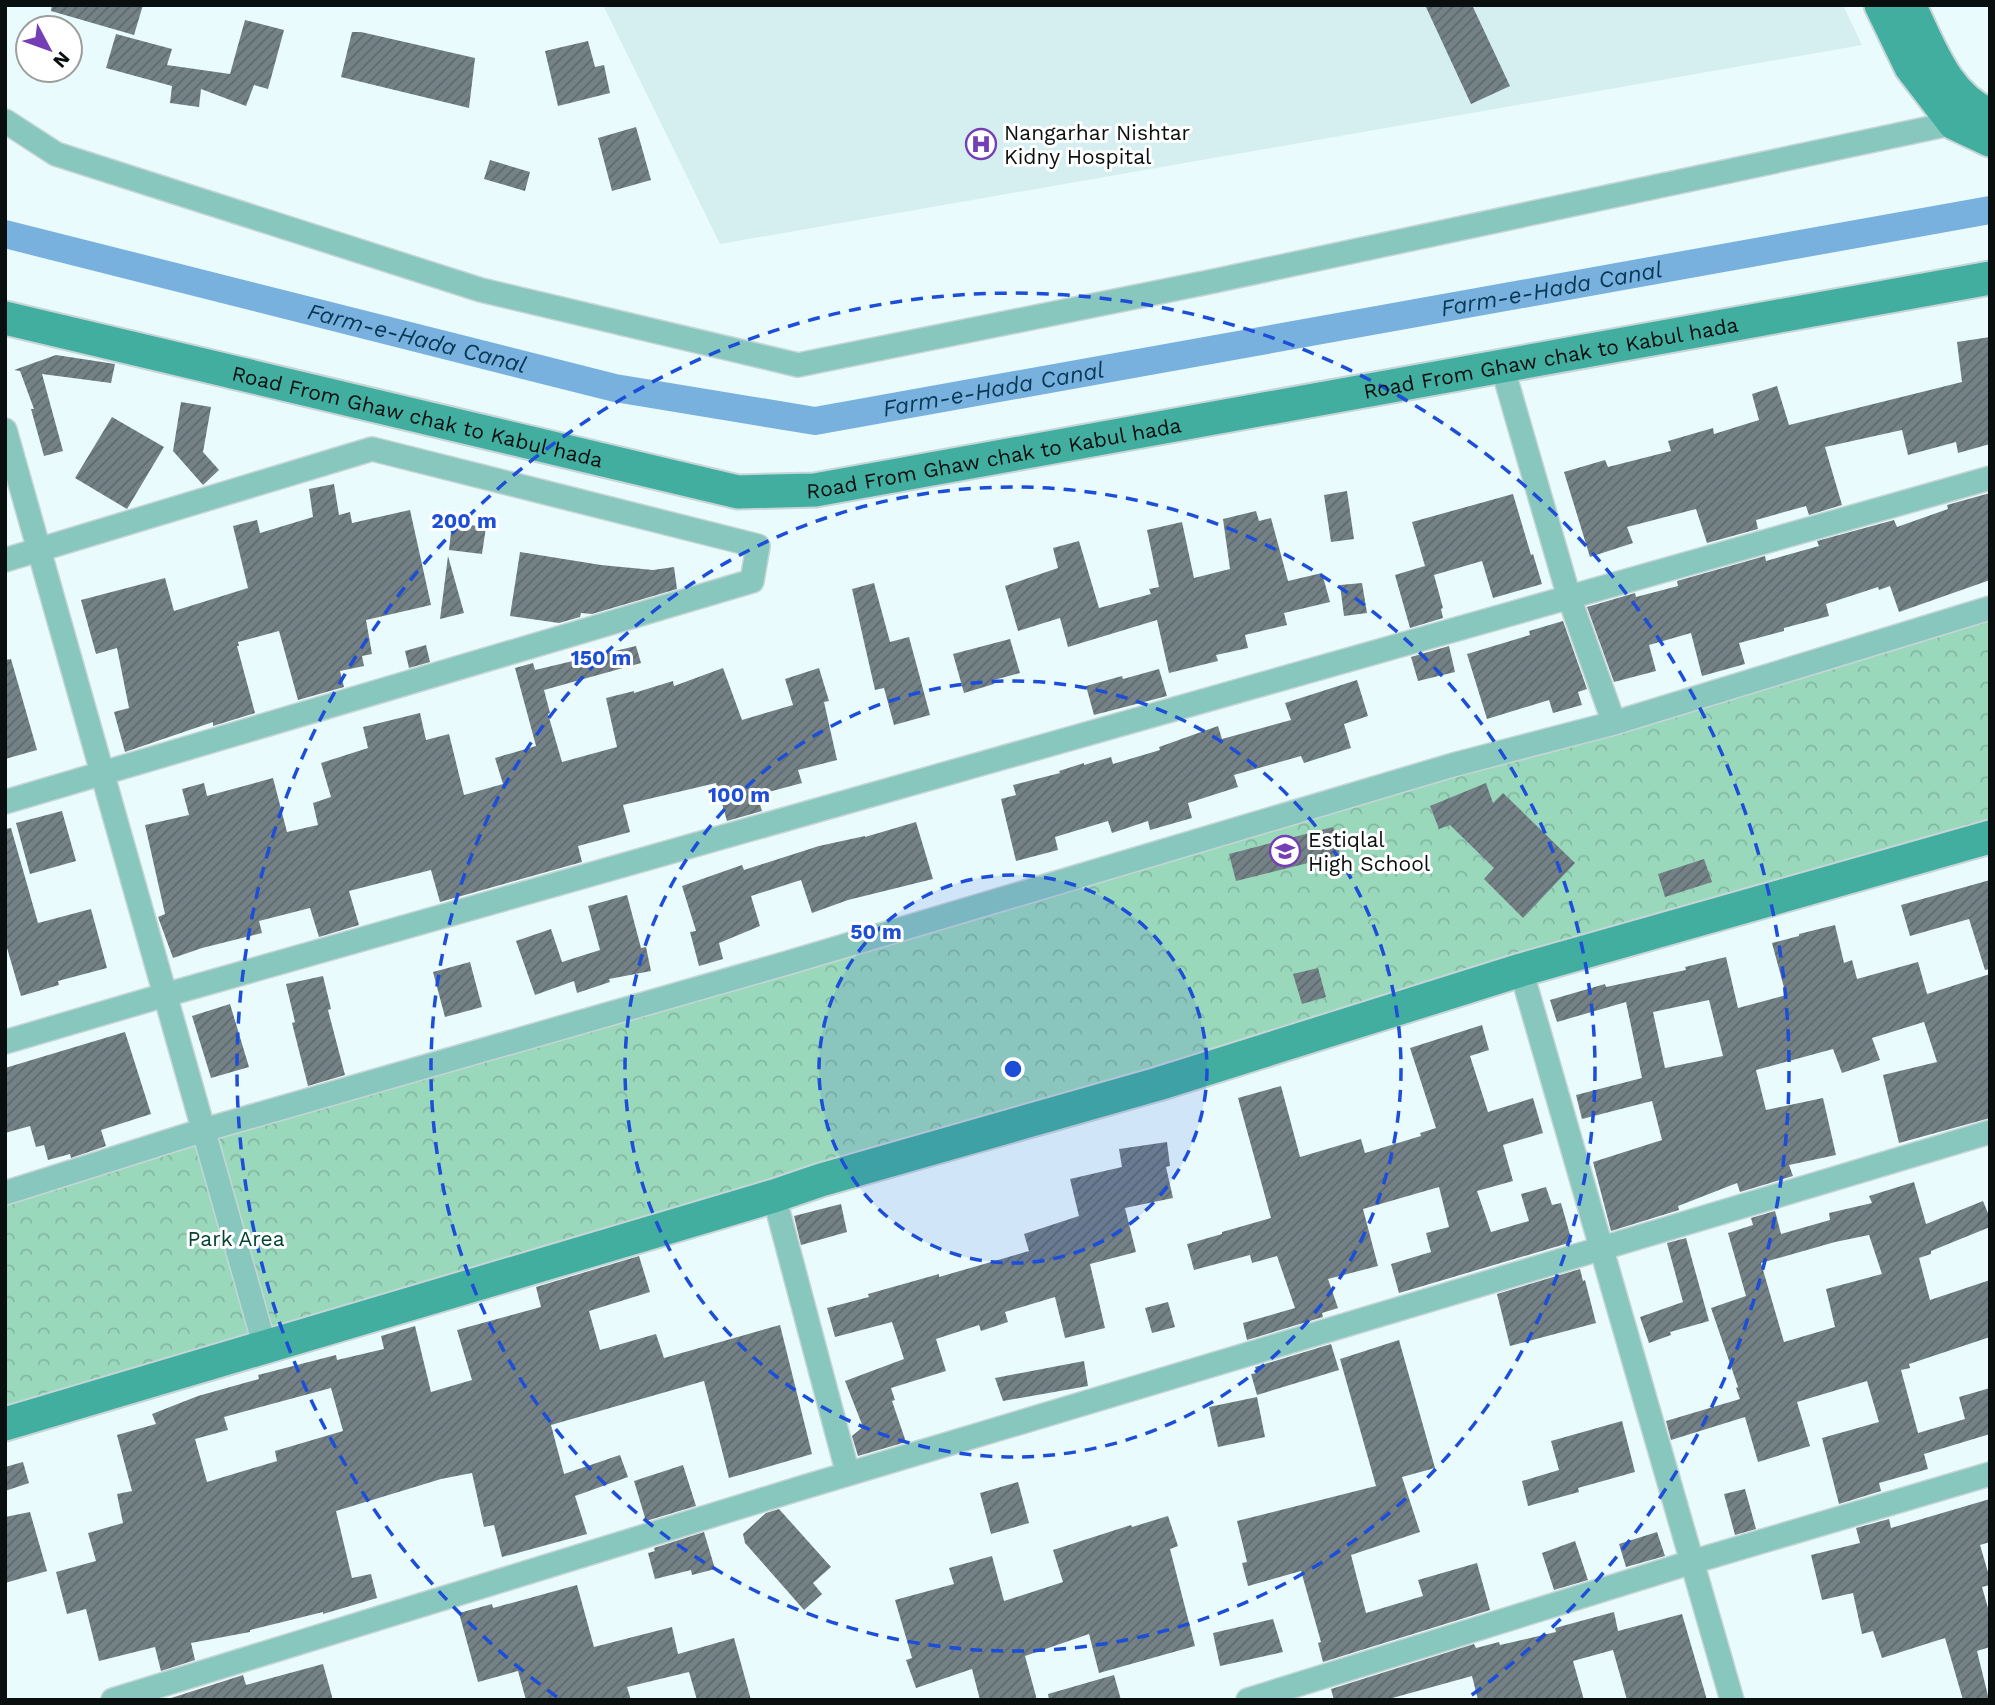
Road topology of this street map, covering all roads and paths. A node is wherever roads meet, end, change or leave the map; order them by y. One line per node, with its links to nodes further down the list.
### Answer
1 (1881, 5): 3 (street)
2 (1909, 5): 3 (street)
3 (1974, 116): 4 (street); 5 (street)
4 (5, 121)
5 (1990, 140)
6 (1990, 278): 8 (street, Road From Ghaw chak to Kabul hada)
7 (5, 317): 8 (street, Road From Ghaw chak to Kabul hada)
8 (1502, 366): 13 (street)
9 (5, 430): 11 (street)
10 (1990, 478): 13 (street)
11 (39, 550): 12 (street); 16 (street); 16 (street)
12 (5, 560)
13 (1569, 597): 15 (street); 20 (street)
14 (1990, 608): 15 (street)
15 (1614, 723): 22 (street)
16 (102, 772): 17 (street); 20 (street)
17 (5, 802)
18 (1990, 837): 19 (street)
19 (1521, 970): 25 (street); 26 (street)
20 (165, 995): 21 (street); 22 (street)
21 (5, 1042)
22 (204, 1130): 24 (street); 27 (street)
23 (1990, 1132): 26 (street)
24 (5, 1193)
25 (774, 1196): 27 (street); 29 (street)
26 (1601, 1249): 29 (street); 31 (street)
27 (265, 1347): 28 (street)
28 (5, 1424)
29 (848, 1474): 32 (street)
30 (1990, 1474): 31 (street)
31 (1692, 1562): 33 (street); 34 (street)
32 (113, 1700)
33 (1248, 1700)
34 (1732, 1700)

